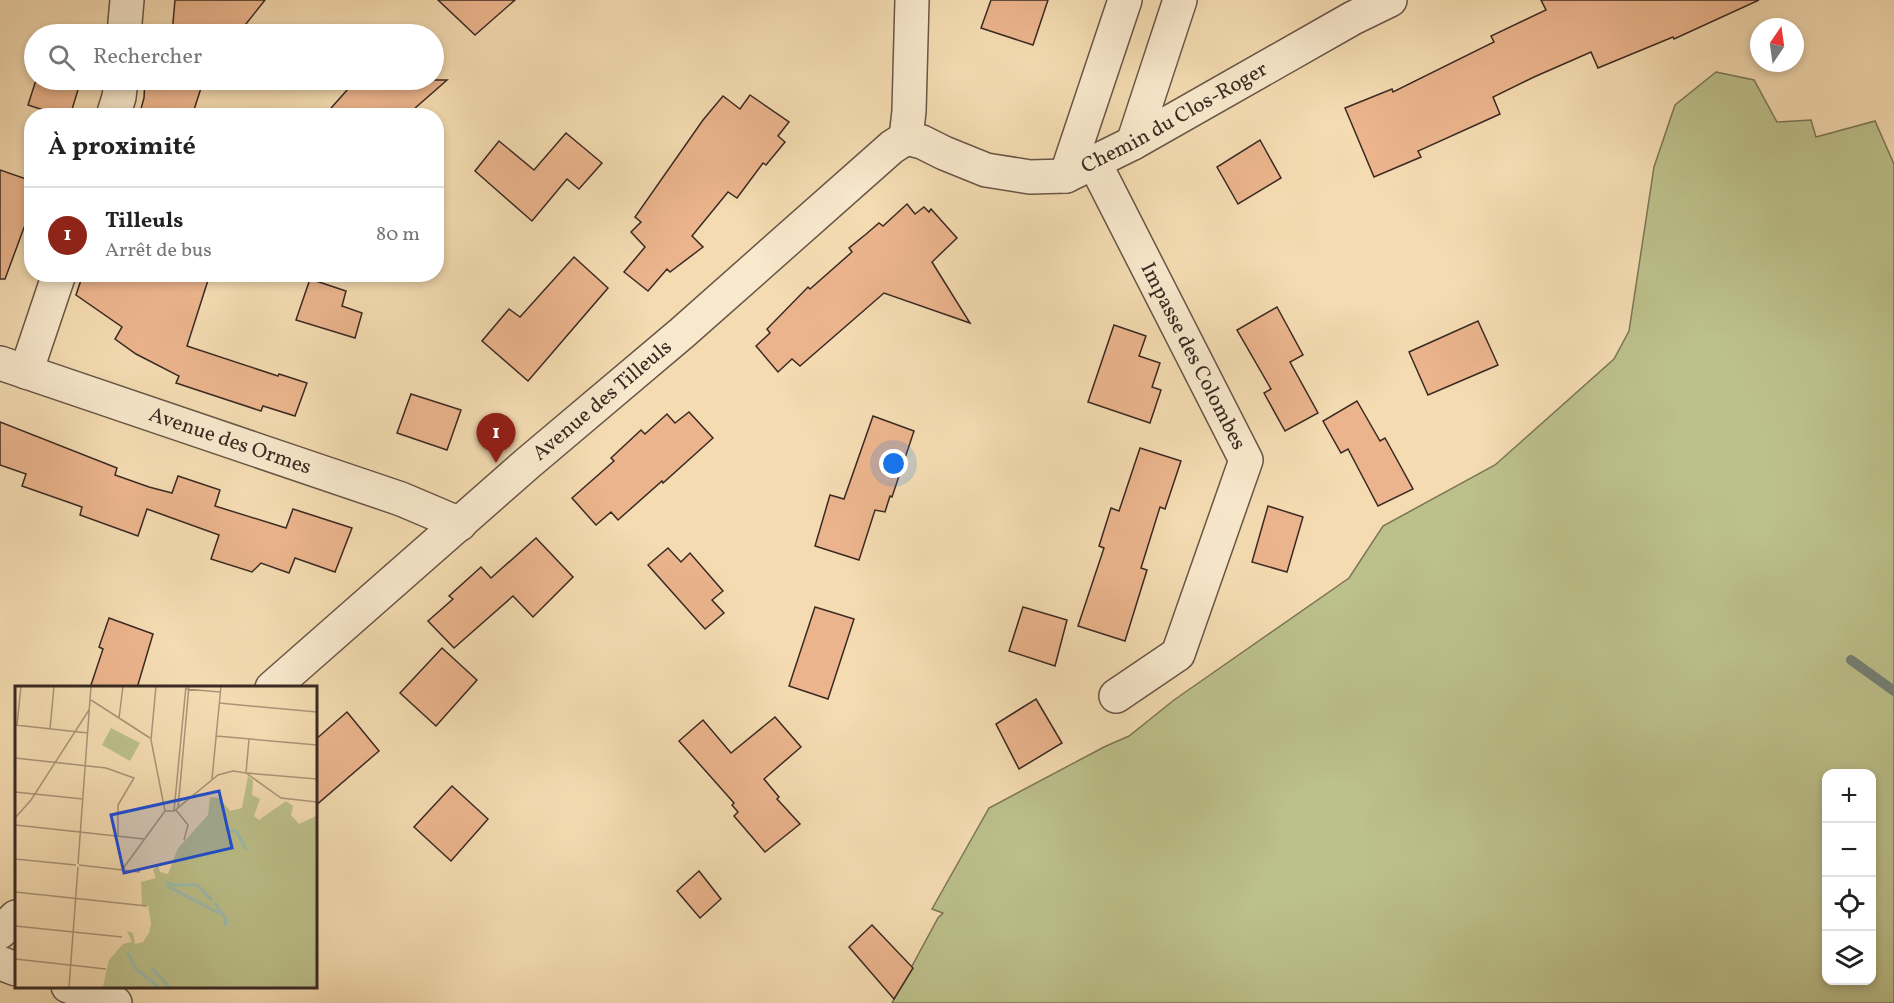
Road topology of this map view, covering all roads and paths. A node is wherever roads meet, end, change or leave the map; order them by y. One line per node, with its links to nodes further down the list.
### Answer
1 (127, 0): 6 (street)
2 (912, 0): 9 (street)
3 (1125, 0): 11 (street)
4 (1180, 0): 10 (street)
5 (1390, 0): 10 (street, Chemin du Clos-Roger)
6 (125, 24)
7 (120, 90): 8 (street)
8 (116, 108)
9 (906, 138): 11 (street, Chemin du Clos-Roger); 14 (street, Avenue des Tilleuls)
10 (1133, 143): 11 (street, Chemin du Clos-Roger)
11 (1080, 169): 16 (street, Impasse des Colombes)
12 (55, 282): 13 (street)
13 (13, 368): 14 (street, Avenue des Ormes)
14 (460, 524): 15 (street, Avenue des Tilleuls)
15 (274, 686)
16 (1116, 696)
17 (15, 918): 18 (street)
18 (0, 932)
19 (0, 963): 20 (street)
20 (15, 969)
21 (71, 988): 22 (street)
22 (115, 1003)

